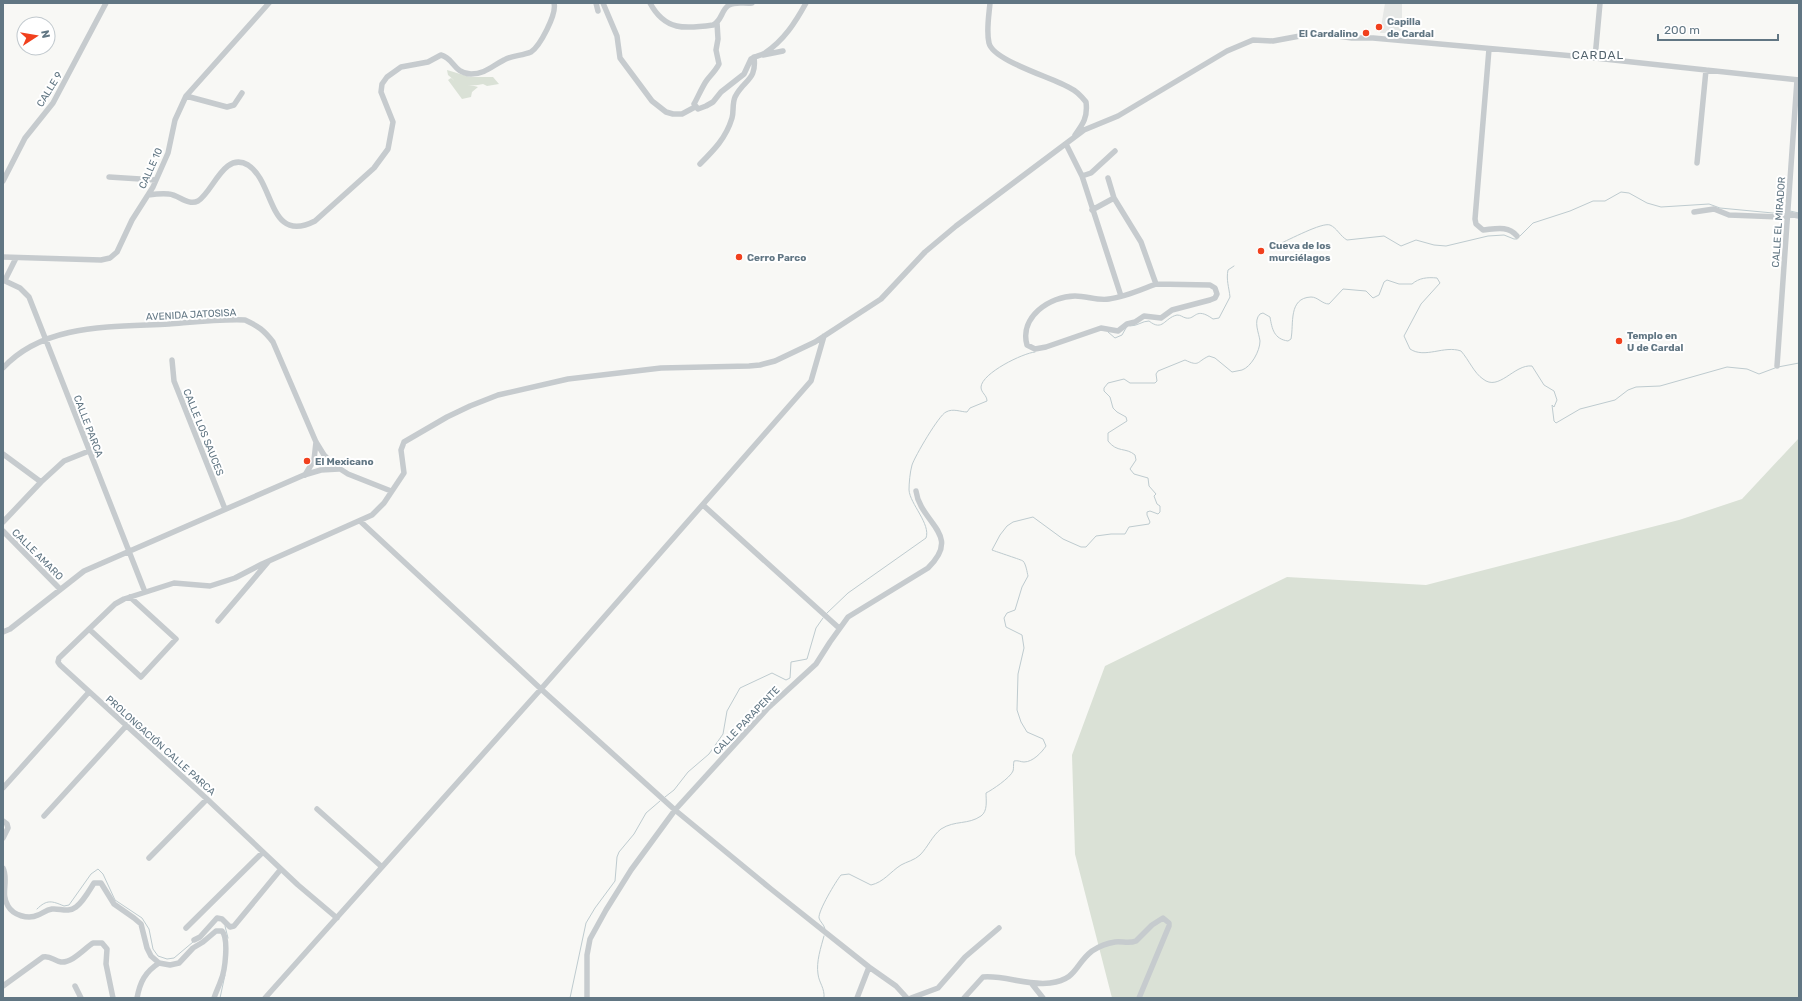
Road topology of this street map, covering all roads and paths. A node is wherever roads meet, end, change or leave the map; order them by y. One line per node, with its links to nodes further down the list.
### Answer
1 (106, 3): 31 (street, CALLE 9)
2 (269, 3): 21 (street, CALLE 10)
3 (554, 3): 32 (street)
4 (596, 3): 11 (street)
5 (603, 3): 22 (street)
6 (650, 3): 12 (street)
7 (752, 3): 12 (street)
8 (806, 3): 15 (street)
9 (990, 3): 23 (street)
10 (1600, 3): 17 (street)
11 (598, 11)
12 (717, 23): 22 (street)
13 (1489, 48): 17 (street); 23 (street); 38 (street)
14 (783, 51): 15 (street)
15 (761, 55): 16 (street)
16 (754, 57): 22 (street); 26 (street)
17 (1594, 58): 18 (street)
18 (1706, 70): 19 (street); 25 (street)
19 (1798, 80): 36 (street, CALLE EL MIRADOR)
20 (242, 93): 21 (street)
21 (186, 96): 30 (street, CALLE 10)
22 (695, 107)
23 (1069, 142): 27 (street); 44 (street)
24 (1115, 151): 27 (street)
25 (1697, 163)
26 (700, 164)
27 (1082, 176): 34 (street)
28 (109, 177): 30 (street)
29 (1108, 178): 33 (street)
30 (156, 180): 32 (street, CALLE 10)
31 (3, 181)
32 (148, 195): 40 (street, CALLE 10)
33 (1114, 198): 34 (street); 42 (street)
34 (1092, 210): 43 (street)
35 (1694, 212): 36 (street)
36 (1788, 214): 37 (street); 47 (street, CALLE EL MIRADOR)
37 (1799, 216)
38 (1516, 236)
39 (3, 257): 40 (street, CALLE 10)
40 (16, 258): 41 (street)
41 (4, 280): 45 (street, CALLE PARCA)
42 (1156, 284): 43 (street); 43 (street)
43 (1121, 296)
44 (824, 336): 55 (street, PROLONGACIÓN CALLE PARCA); 57 (street)
45 (46, 339): 48 (street, AVENIDA JATOSISA); 49 (street, AVENIDA JATOSISA); 50 (street, CALLE PARCA)
46 (172, 360): 58 (street, CALLE LOS SAUCES)
47 (1777, 366)
48 (3, 368)
49 (316, 442): 52 (street, AVENIDA JATOSISA); 53 (street)
50 (90, 451): 54 (street); 62 (street, CALLE PARCA)
51 (3, 454): 54 (street)
52 (339, 469): 53 (street); 55 (street, AVENIDA JATOSISA)
53 (304, 475): 58 (street)
54 (41, 482): 60 (street)
55 (391, 491): 59 (street, PROLONGACIÓN CALLE PARCA)
56 (916, 491): 68 (street, CALLE PARAPENTE)
57 (703, 505): 68 (street); 71 (street)
58 (225, 509): 62 (street)
59 (360, 521): 63 (street, PROLONGACIÓN CALLE PARCA); 71 (street)
60 (3, 522)
61 (3, 531): 64 (street, CALLE AMARO)
62 (129, 550): 64 (street); 65 (street, CALLE PARCA)
63 (268, 562): 65 (street, PROLONGACIÓN CALLE PARCA); 67 (street)
64 (60, 589): 70 (street)
65 (145, 592): 66 (street, PROLONGACIÓN CALLE PARCA)
66 (130, 597): 69 (street, PROLONGACIÓN CALLE PARCA); 69 (street)
67 (218, 620)
68 (839, 628): 77 (street, CALLE PARAPENTE)
69 (89, 629): 72 (street, PROLONGACIÓN CALLE PARCA)
70 (3, 632)
71 (541, 689): 77 (street); 83 (street)
72 (89, 692): 73 (street, PROLONGACIÓN CALLE PARCA); 74 (street)
73 (126, 725): 75 (street, PROLONGACIÓN CALLE PARCA); 78 (street)
74 (3, 788)
75 (207, 799): 81 (street, PROLONGACIÓN CALLE PARCA); 82 (street)
76 (317, 809): 83 (street)
77 (675, 810): 91 (street); 100 (street, CALLE PARAPENTE)
78 (44, 816)
79 (3, 821): 80 (street)
80 (3, 838)
81 (263, 852): 85 (street, PROLONGACIÓN CALLE PARCA); 87 (street)
82 (149, 858)
83 (382, 867): 86 (street)
84 (3, 868): 90 (street)
85 (281, 869): 86 (street, PROLONGACIÓN CALLE PARCA); 89 (street)
86 (337, 918): 99 (street)
87 (186, 928)
88 (999, 928): 103 (street)
89 (194, 940)
90 (159, 963): 97 (street); 98 (street)
91 (869, 967): 101 (street); 102 (street)
92 (1032, 984): 104 (street); 105 (street); 106 (street)
93 (3, 986): 96 (street)
94 (75, 986): 95 (street)
95 (81, 998)
96 (113, 998)
97 (137, 998)
98 (214, 998)
99 (265, 998)
100 (587, 998)
101 (857, 998)
102 (907, 998)
103 (912, 998)
104 (964, 998)
105 (1043, 998)
106 (1139, 998)

